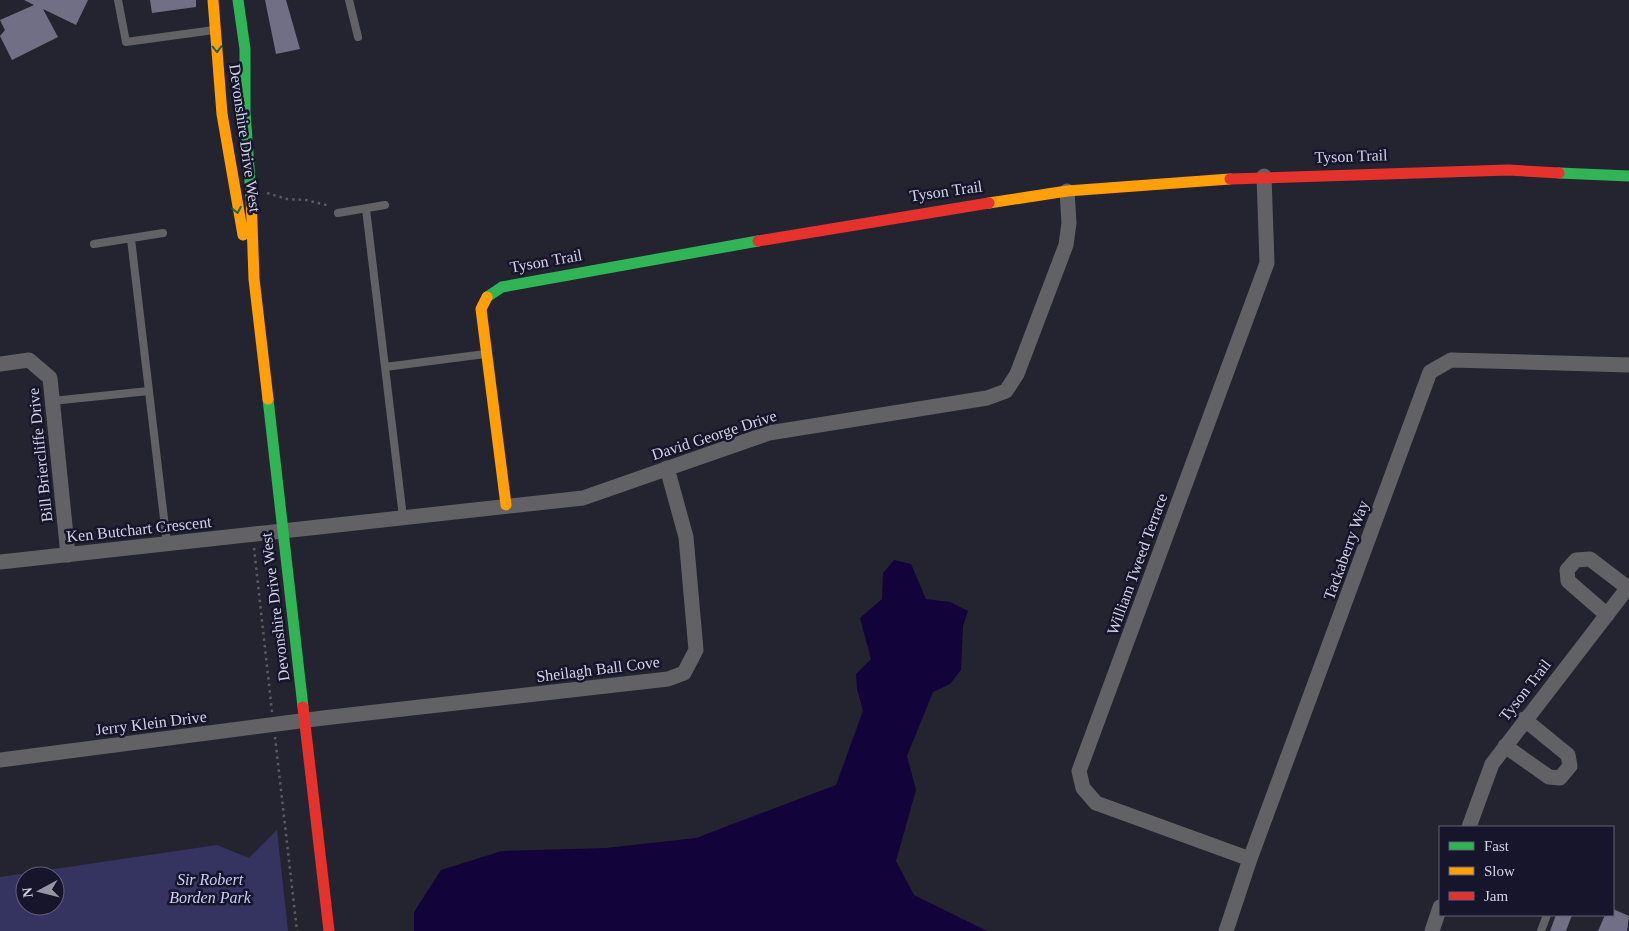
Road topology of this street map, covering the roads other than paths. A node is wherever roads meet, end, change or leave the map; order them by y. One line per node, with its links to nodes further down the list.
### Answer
1 (118, 0): 5 (lane)
2 (213, 0): 5 (street, Devonshire Drive West)
3 (238, 0): 16 (street, Devonshire Drive West)
4 (349, 0): 6 (lane)
5 (216, 30): 16 (street, Devonshire Drive West, one-way to 16)
6 (358, 36)
7 (1264, 176): 8 (street, Tyson Trail); 9 (street, Tyson Trail); 37 (street, William Tweed Terrace)
8 (1629, 176)
9 (1067, 191): 17 (street, Tyson Trail); 23 (street, David George Drive)
10 (386, 205): 11 (lane)
11 (366, 209): 12 (lane); 20 (lane)
12 (338, 213)
13 (163, 233): 14 (lane)
14 (131, 239): 15 (lane); 21 (lane)
15 (94, 244)
16 (254, 279): 26 (street, Devonshire Drive West)
17 (486, 353): 20 (lane); 24 (street, Tyson Trail)
18 (0, 364): 22 (street, Bill Briercliffe Drive)
19 (1629, 365): 37 (street, Tackaberry Way)
20 (385, 367): 25 (lane)
21 (149, 391): 22 (lane); 27 (lane)
22 (52, 401): 28 (street, Bill Briercliffe Drive)
23 (667, 468): 24 (street, David George Drive); 33 (street, Sheilagh Ball Cove)
24 (506, 505): 25 (street, David George Drive)
25 (403, 517): 26 (street, David George Drive)
26 (282, 531): 27 (street, Ken Butchart Crescent); 33 (street, Devonshire Drive West)
27 (167, 544): 28 (street, Ken Butchart Crescent)
28 (68, 555): 29 (street, Ken Butchart Crescent)
29 (0, 562)
30 (1628, 587): 31 (street, Tyson Trail); 31 (street)
31 (1607, 615): 32 (street, Tyson Trail)
32 (1524, 720): 34 (street, Tyson Trail); 34 (street)
33 (306, 721): 35 (street, Jerry Klein Drive); 40 (street, Devonshire Drive West)
34 (1505, 746): 36 (street, Tyson Trail)
35 (0, 760)
36 (1469, 826)
37 (1250, 859): 41 (street, Tackaberry Way)
38 (1439, 911): 42 (street)
39 (1547, 916): 43 (lane)
40 (329, 931)
41 (1226, 931)
42 (1432, 931)
43 (1542, 931)

